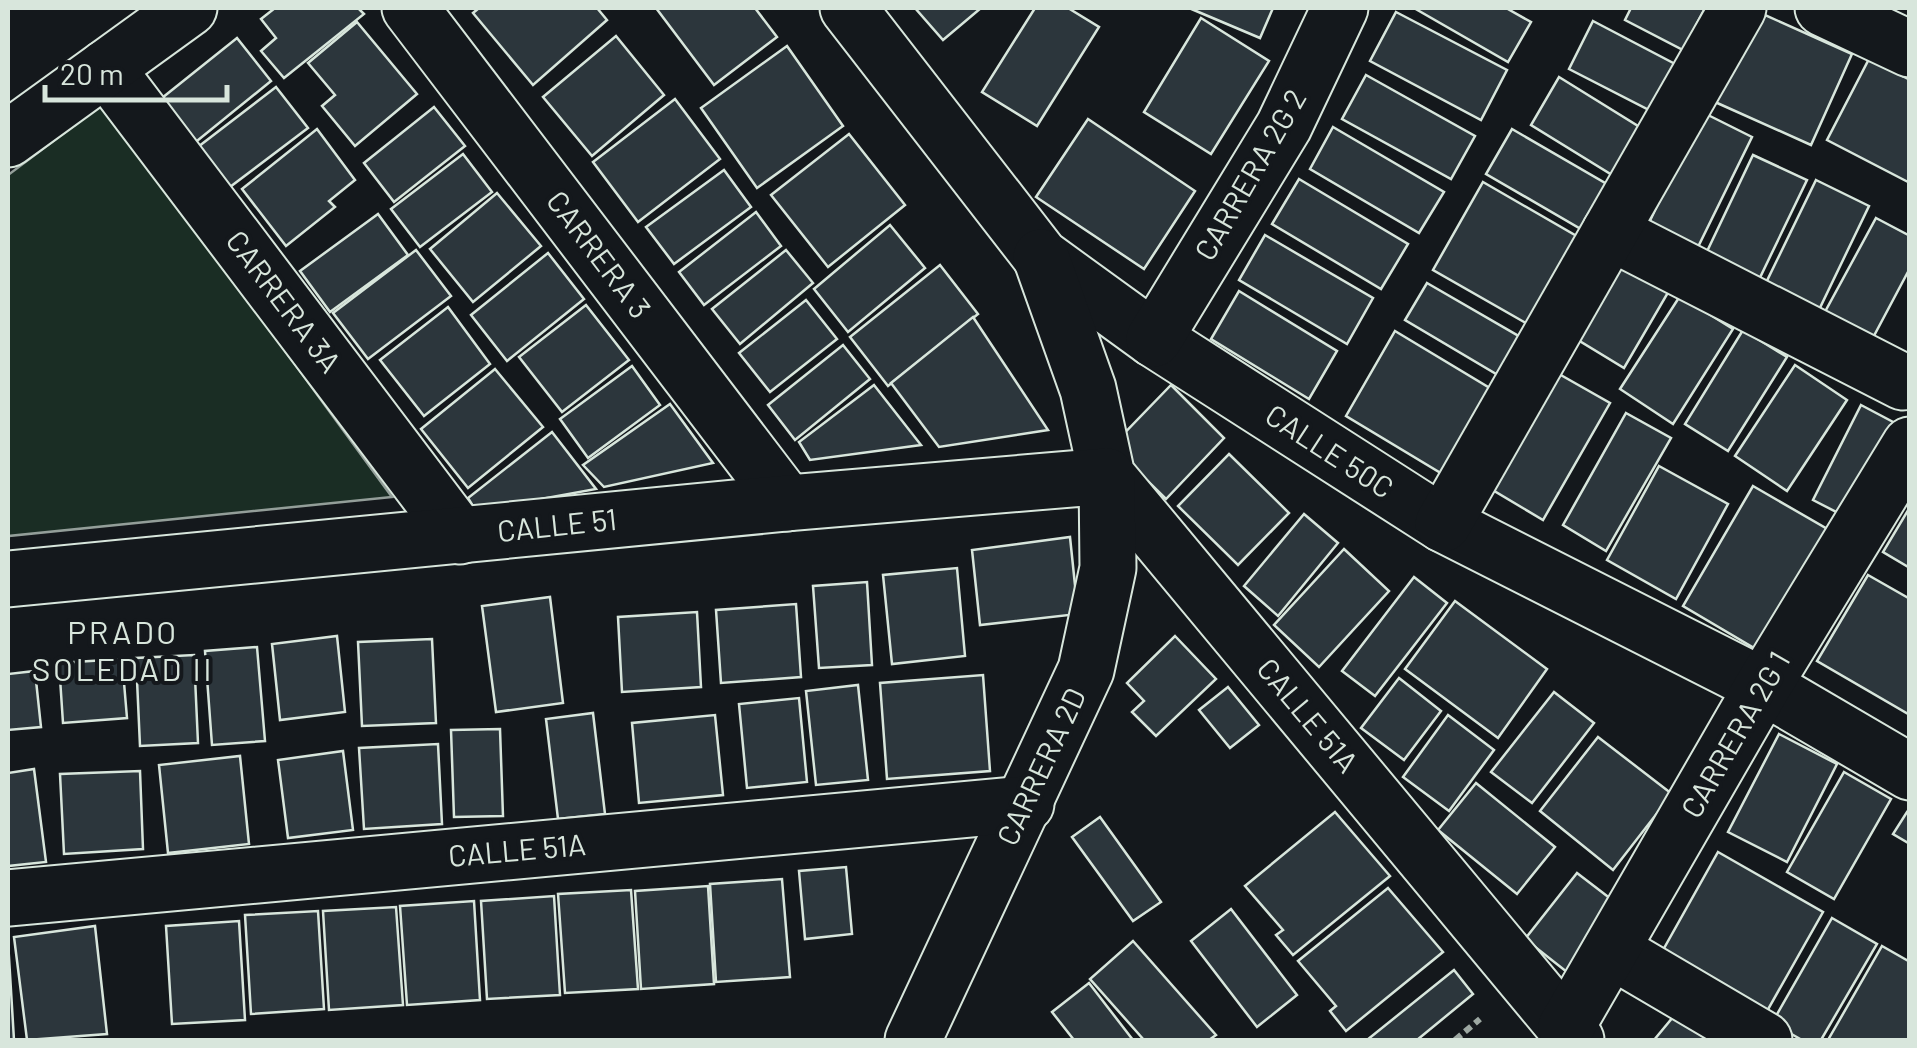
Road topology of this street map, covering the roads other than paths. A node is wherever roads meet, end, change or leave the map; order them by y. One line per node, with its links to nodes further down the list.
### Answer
1 (189, 8): 8 (street)
2 (410, 8): 16 (street, CARRERA 3)
3 (848, 8): 11 (street, CALLE 50C)
4 (1340, 8): 12 (street, CARRERA 2G 2)
5 (1738, 8): 10 (street)
6 (1823, 8): 7 (street)
7 (1910, 50)
8 (106, 68): 9 (street); 18 (street, CARRERA 3A)
9 (8, 139)
10 (1610, 232): 13 (street); 17 (street)
11 (1041, 256): 12 (street, CALLE 50C); 15 (street, CALLE 51A)
12 (1154, 339): 17 (street, CALLE 50C)
13 (1907, 377)
14 (1910, 445): 20 (street, CARRERA 2G 1)
15 (1107, 476): 16 (street, CALLE 51); 22 (street, CARRERA 2D); 25 (street, CALLE 51A)
16 (786, 502): 18 (street, CALLE 51)
17 (1443, 524): 20 (street, CALLE 50C)
18 (460, 536): 19 (street, CALLE 51)
19 (8, 579)
20 (1763, 686): 21 (street, CALLE 50C); 24 (street, CARRERA 2G 1)
21 (1910, 772)
22 (1026, 804): 23 (street, CALLE 51A); 26 (street, CARRERA 2D)
23 (8, 898)
24 (1611, 950): 25 (street, CARRERA 2G 1); 27 (street)
25 (1571, 1034)
26 (913, 1040)
27 (1764, 1040)

